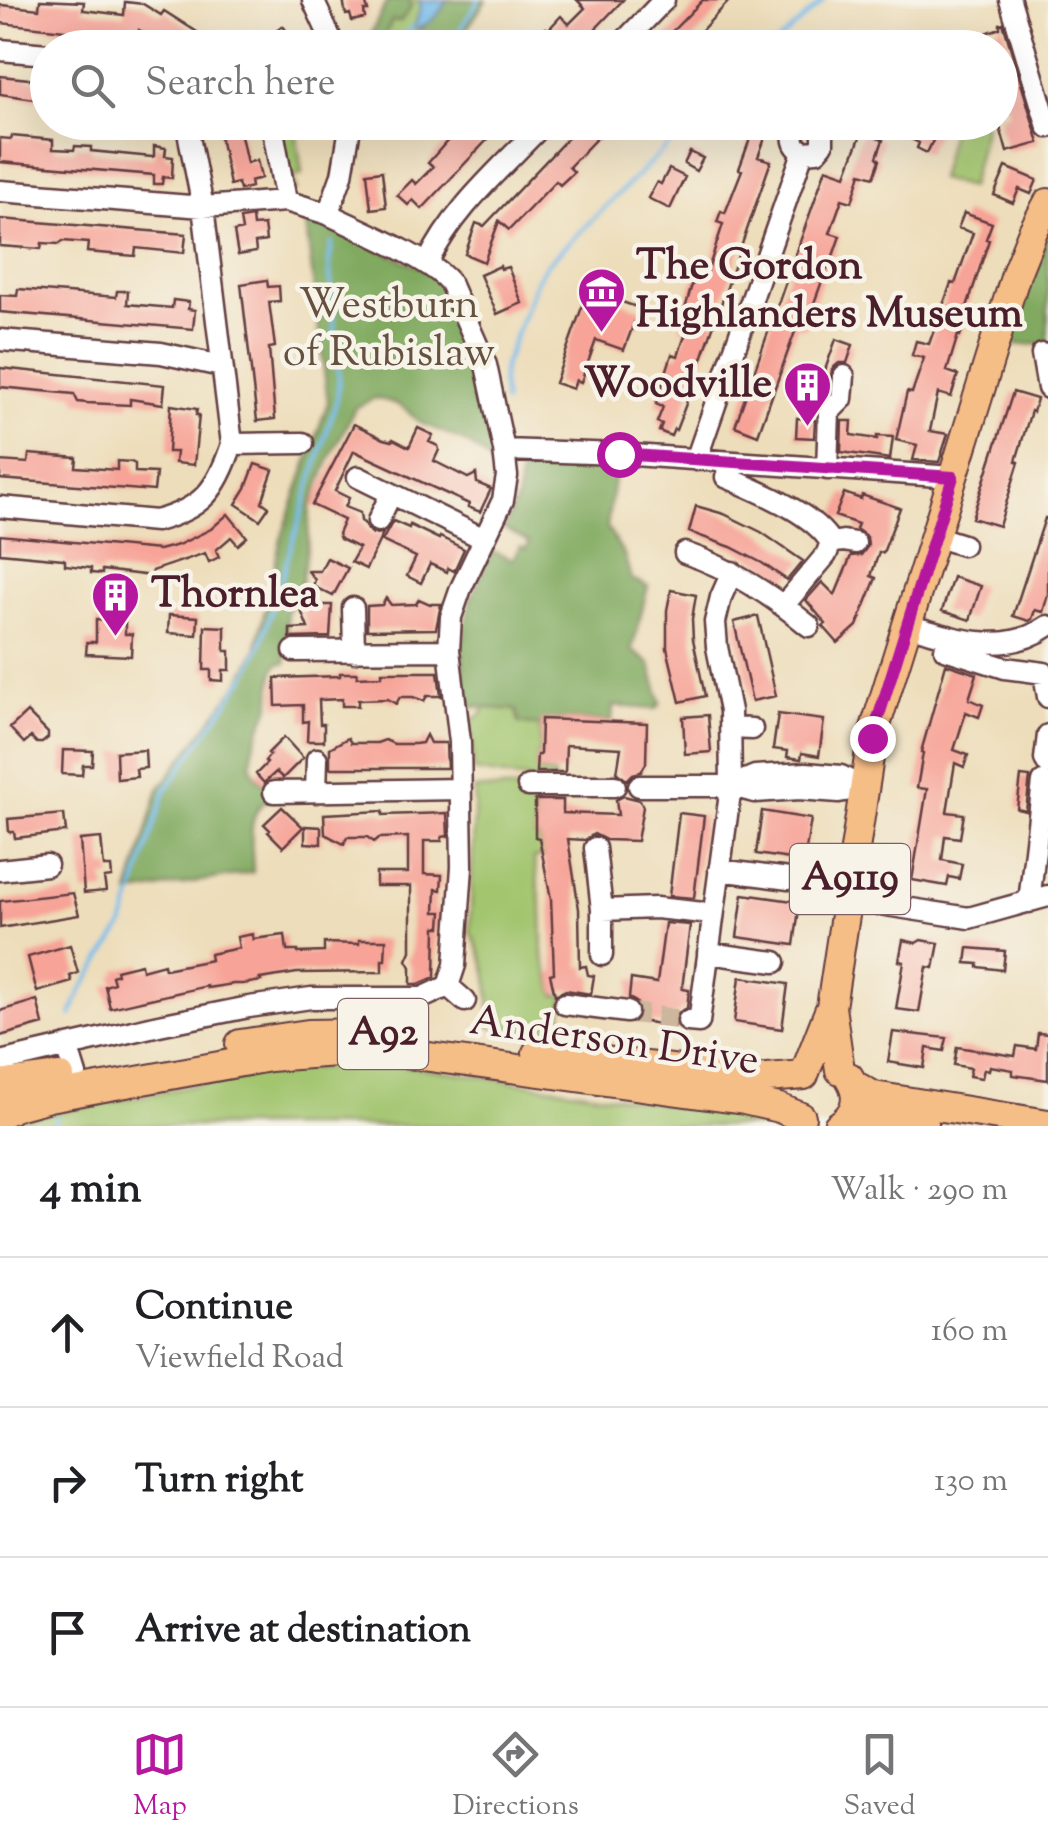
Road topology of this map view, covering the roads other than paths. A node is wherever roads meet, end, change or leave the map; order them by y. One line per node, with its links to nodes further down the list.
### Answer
1 (312, 0): 4 (street)
2 (664, 0): 5 (street)
3 (1010, 0): 8 (street)
4 (326, 30)
5 (635, 30)
6 (0, 50): 7 (street)
7 (30, 52)
8 (1048, 127)
9 (190, 140): 19 (street)
10 (275, 140): 17 (street)
11 (350, 140): 20 (street)
12 (528, 140): 21 (street)
13 (794, 140): 15 (street)
14 (823, 140): 15 (street)
15 (803, 152): 30 (street)
16 (0, 190): 19 (street)
17 (286, 202): 19 (street); 20 (street)
18 (1048, 202): 33 (main road, A9119)
19 (203, 207): 24 (street)
20 (328, 214): 21 (street)
21 (427, 264): 29 (street)
22 (0, 340): 24 (street)
23 (1042, 354): 26 (street)
24 (220, 366): 28 (street)
25 (844, 376): 31 (street)
26 (1048, 388)
27 (303, 443): 28 (street)
28 (232, 444): 36 (street)
29 (504, 450): 30 (street); 39 (street)
30 (696, 460): 31 (street)
31 (827, 469): 33 (street)
32 (358, 477): 35 (street)
33 (953, 477): 38 (main road, A9119)
34 (726, 478): 40 (street)
35 (391, 494): 37 (street); 39 (street)
36 (0, 506)
37 (378, 521)
38 (934, 536): 42 (street); 47 (main road, A9119)
39 (484, 538): 51 (street)
40 (831, 543): 41 (street); 45 (street)
41 (856, 543)
42 (963, 546)
43 (685, 553): 44 (street)
44 (732, 572): 45 (street); 62 (street)
45 (784, 605): 48 (street)
46 (353, 608): 53 (street)
47 (906, 625): 50 (street); 63 (main road, A9119)
48 (809, 626)
49 (1048, 626): 50 (street)
50 (948, 636): 54 (street)
51 (450, 650): 53 (street); 64 (street)
52 (294, 651): 53 (street)
53 (354, 652)
54 (1046, 673): 55 (street)
55 (1048, 697)
56 (1048, 735): 58 (street)
57 (317, 759): 66 (street)
58 (1046, 773): 73 (street)
59 (528, 786): 60 (street)
60 (614, 786)
61 (639, 786): 62 (street)
62 (731, 786): 63 (street); 70 (street)
63 (863, 788): 72 (main road, A9119)
64 (461, 789): 66 (street); 79 (street)
65 (274, 792): 66 (street)
66 (316, 792)
67 (595, 848): 74 (street)
68 (47, 866): 69 (street)
69 (0, 870)
70 (719, 870): 71 (street); 75 (street)
71 (789, 879)
72 (847, 898): 73 (street); 82 (main road, A9119)
73 (1038, 899)
74 (602, 910): 75 (street); 77 (street)
75 (713, 914): 76 (street)
76 (708, 953): 78 (street); 84 (street)
77 (602, 955)
78 (776, 962)
79 (448, 986): 80 (street); 85 (street)
80 (464, 1001)
81 (565, 1004): 83 (street)
82 (830, 1007): 88 (main road, A9119); 89 (main road, A9119)
83 (627, 1012)
84 (688, 1021)
85 (67, 1046): 86 (street); 87 (street)
86 (0, 1062)
87 (76, 1075): 88 (main road, Anderson Drive / A92); 90 (main road, Anderson Drive / A92)
88 (804, 1075): 89 (main road, A92); 92 (main road, A92)
89 (847, 1078): 93 (main road, A92); 94 (main road)
90 (0, 1085)
91 (0, 1114): 92 (main road, Anderson Drive / A92)
92 (806, 1123)
93 (1048, 1124)
94 (840, 1125): 95 (main road)
95 (945, 1126)

